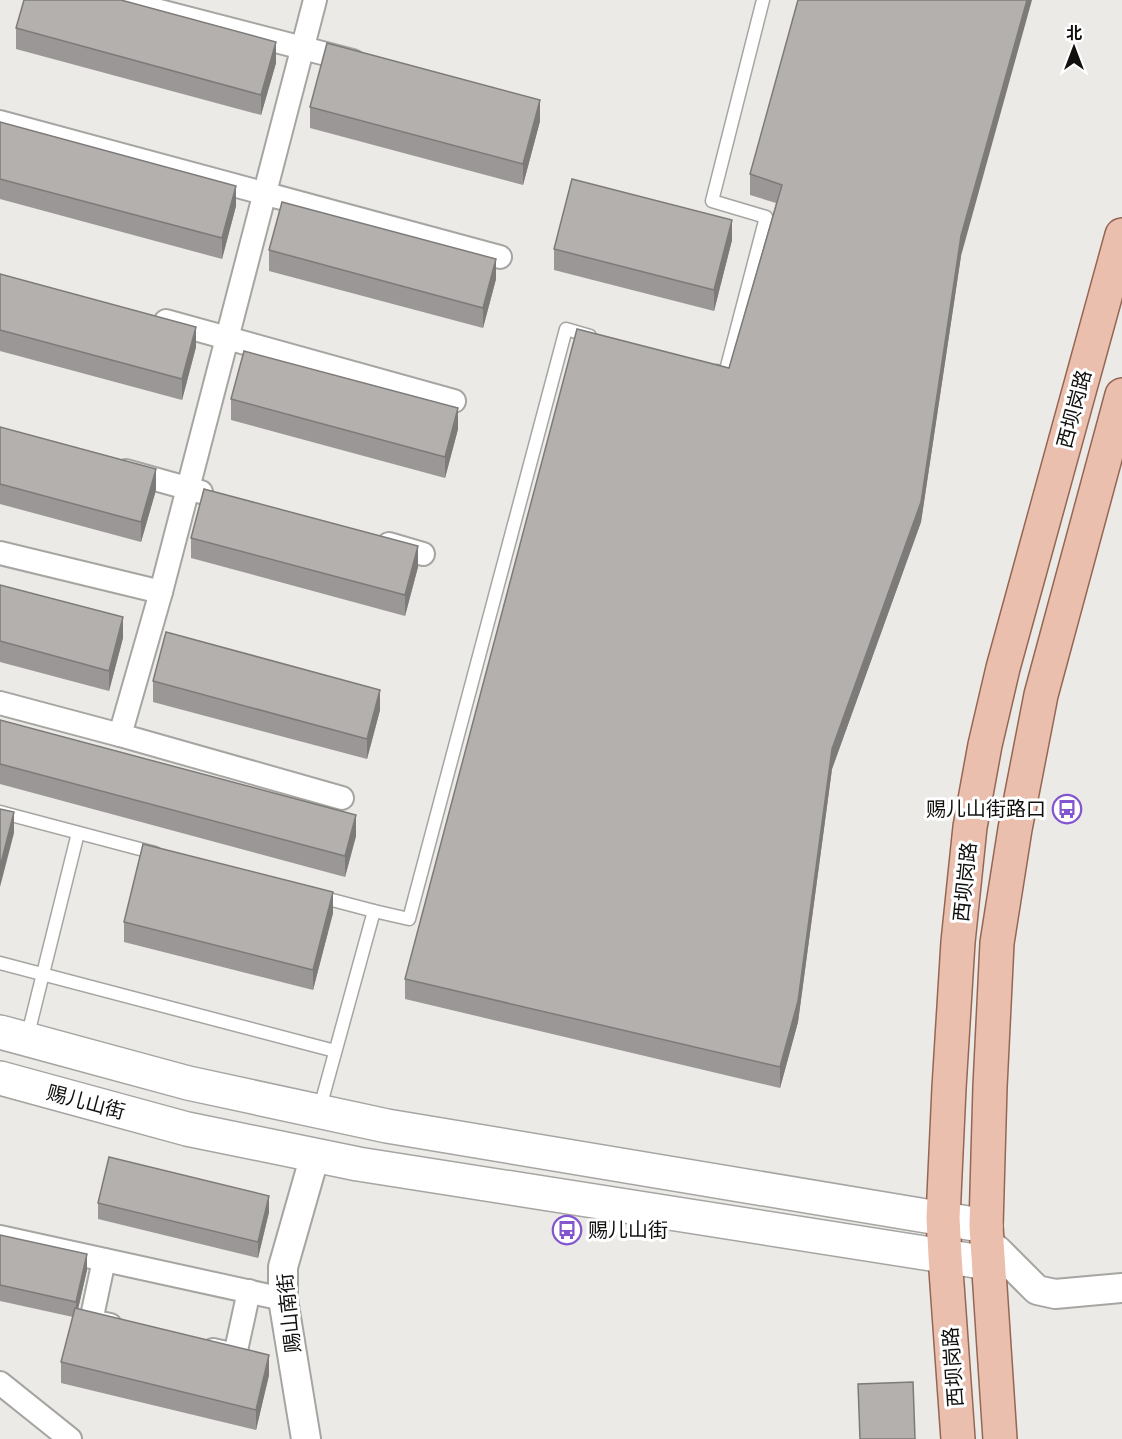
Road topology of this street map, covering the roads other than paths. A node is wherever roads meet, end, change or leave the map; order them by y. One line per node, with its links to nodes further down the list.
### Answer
1 (117, 0): 4 (street)
2 (315, 0): 4 (street)
3 (763, 0): 13 (lane)
4 (303, 48): 5 (street); 7 (street)
5 (371, 66)
6 (0, 122): 7 (street)
7 (265, 194): 9 (street); 11 (street)
8 (1122, 235): 40 (main road, 西坝岗路)
9 (500, 257)
10 (148, 316): 11 (street)
11 (228, 337): 15 (street); 17 (street)
12 (600, 338): 32 (lane)
13 (702, 367)
14 (1122, 395): 42 (main road, 西坝岗路)
15 (454, 401)
16 (111, 467): 17 (street)
17 (188, 488): 18 (street); 22 (street)
18 (222, 498)
19 (367, 538): 21 (street)
20 (0, 553): 22 (street)
21 (423, 554)
22 (161, 592): 23 (street)
23 (150, 633): 24 (street); 26 (street)
24 (172, 639)
25 (0, 703): 26 (street)
26 (120, 735): 27 (street)
27 (342, 798)
28 (0, 812): 29 (lane)
29 (78, 833): 30 (lane); 34 (lane)
30 (169, 857)
31 (306, 893): 32 (lane)
32 (374, 911): 36 (lane)
33 (0, 963): 34 (lane)
34 (42, 974): 35 (lane); 36 (lane)
35 (13, 1035): 38 (main road)
36 (335, 1051): 38 (lane)
37 (0, 1078): 39 (main road, 赐儿山街)
38 (319, 1111): 40 (main road)
39 (315, 1155): 43 (main road, 赐儿山街); 47 (street, 赐山南街)
40 (943, 1218): 42 (main road); 43 (main road, 西坝岗路)
41 (0, 1237): 44 (street)
42 (987, 1246): 43 (main road, 赐儿山街); 45 (street); 54 (main road, 西坝岗路)
43 (945, 1256): 53 (main road, 西坝岗路)
44 (104, 1260): 46 (street); 48 (street)
45 (1122, 1288)
46 (249, 1291): 47 (street); 49 (street)
47 (283, 1299): 52 (street, 赐山南街)
48 (135, 1331)
49 (190, 1344)
50 (0, 1383): 51 (street)
51 (70, 1439)
52 (306, 1439)
53 (958, 1439)
54 (1000, 1439)

